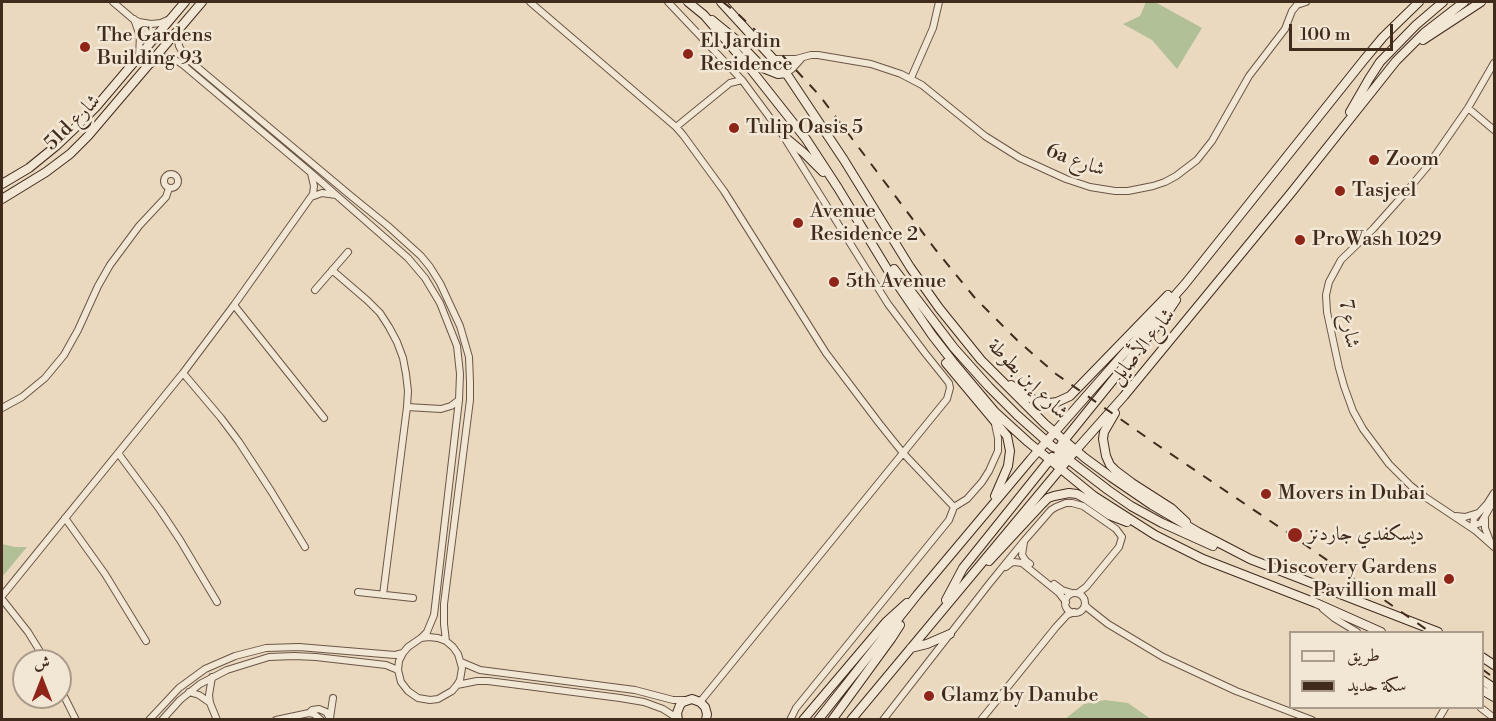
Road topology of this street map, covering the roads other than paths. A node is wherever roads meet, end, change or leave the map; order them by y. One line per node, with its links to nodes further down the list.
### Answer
1 (113, 2): 16 (street)
2 (185, 2): 17 (main road, 51d شارع)
3 (202, 2): 18 (main road, 51d شارع)
4 (530, 2): 32 (street)
5 (668, 2): 25 (street)
6 (688, 2): 15 (main road, شارع إبن بطوطة)
7 (721, 2): 22 (main road, شارع إبن بطوطة)
8 (939, 2): 27 (street)
9 (1306, 2): 14 (street, 6a شارع)
10 (1443, 2): 33 (main road)
11 (1464, 2): 19 (main road, شارع الأصايل)
12 (1481, 2): 19 (main road)
13 (1416, 3): 46 (main road, شارع الأصايل)
14 (1294, 4): 27 (street, 6a شارع)
15 (704, 15): 26 (main road); 40 (main road, شارع إبن بطوطة)
16 (133, 19): 17 (street); 20 (street)
17 (170, 19): 20 (main road, 51d شارع)
18 (181, 27): 24 (main road, 51d شارع); 117 (street)
19 (1405, 51): 33 (main road, شارع الأصايل)
20 (139, 56): 38 (main road, 51d شارع)
21 (801, 58): 22 (street, 6a شارع); 26 (street); 27 (street, 6a شارع)
22 (774, 59): 26 (main road, شارع إبن بطوطة)
23 (1494, 63): 30 (street, شارع 7)
24 (148, 66): 37 (street); 43 (main road, 51d شارع)
25 (732, 68): 28 (street); 29 (street)
26 (786, 73): 52 (main road, شارع إبن بطوطة)
27 (911, 78)
28 (742, 80): 29 (street); 36 (street)
29 (730, 83): 31 (street)
30 (1468, 108): 34 (street); 84 (street, شارع 7)
31 (688, 118): 32 (street); 35 (street)
32 (676, 127): 35 (street)
33 (1342, 129): 53 (main road, شارع الأصايل)
34 (1494, 130)
35 (683, 135): 71 (street)
36 (786, 138): 40 (main road); 71 (street)
37 (310, 172): 41 (street); 42 (street)
38 (2, 184)
39 (169, 188): 56 (street)
40 (838, 188): 44 (main road, شارع إبن بطوطة)
41 (337, 195): 42 (street); 54 (street)
42 (311, 198): 50 (street)
43 (2, 199)
44 (868, 239): 59 (main road); 63 (main road); 69 (main road, شارع إبن بطوطة)
45 (348, 252): 47 (street)
46 (1197, 269): 48 (main road, شارع الأصايل); 52 (main road)
47 (332, 270): 49 (street); 55 (street)
48 (1185, 284): 62 (main road, شارع الأصايل); 64 (main road)
49 (315, 290)
50 (234, 305): 51 (street); 58 (street)
51 (183, 374): 70 (street); 92 (street)
52 (997, 378): 61 (main road, شارع إبن بطوطة)
53 (1124, 396): 66 (main road, شارع الأصايل); 89 (main road)
54 (459, 400): 57 (street); 60 (street)
55 (407, 407): 57 (street); 98 (street)
56 (2, 408)
57 (441, 409): 60 (street)
58 (324, 418)
59 (991, 418): 81 (street); 82 (main road)
60 (457, 424): 115 (street)
61 (1045, 424): 62 (main road, شارع إبن بطوطة); 63 (main road)
62 (1054, 431): 64 (main road, شارع إبن بطوطة); 65 (main road, شارع الأصايل); 67 (main road)
63 (1036, 433): 65 (main road)
64 (1067, 436): 66 (main road); 67 (main road); 68 (main road, شارع إبن بطوطة)
65 (1046, 441): 67 (main road); 69 (main road, شارع الأصايل)
66 (1083, 442): 68 (main road, شارع الأصايل)
67 (1057, 450): 68 (main road); 69 (main road); 73 (main road); 74 (main road); 77 (main road)
68 (1076, 450): 74 (main road, شارع الأصايل); 89 (main road, شارع إبن بطوطة)
69 (1038, 451): 72 (main road, شارع الأصايل); 73 (main road, شارع إبن بطوطة)
70 (118, 453): 86 (street); 102 (street)
71 (903, 453): 81 (street); 128 (street)
72 (1030, 459): 76 (main road); 82 (main road, شارع الأصايل)
73 (1050, 460): 76 (main road); 77 (main road, شارع إبن بطوطة)
74 (1068, 460): 75 (main road); 77 (main road, شارع الأصايل)
75 (1076, 466): 78 (main road); 93 (main road)
76 (1043, 468): 108 (main road)
77 (1060, 469): 78 (main road, شارع إبن بطوطة); 94 (main road, شارع الأصايل)
78 (1068, 476): 87 (main road, شارع إبن بطوطة)
79 (1494, 493): 83 (street)
80 (1494, 499): 85 (street)
81 (954, 507): 139 (street)
82 (989, 509): 99 (main road, شارع الأصايل)
83 (1478, 512): 84 (street); 88 (street)
84 (1452, 515): 88 (street, شارع 7)
85 (1485, 516): 88 (street); 91 (street)
86 (65, 518): 100 (street); 116 (street)
87 (1137, 525): 94 (main road); 104 (main road, شارع إبن بطوطة)
88 (1472, 527): 91 (street, شارع 7)
89 (1198, 532): 93 (main road, شارع إبن بطوطة)
90 (1024, 541): 95 (street); 97 (street); 97 (street)
91 (1493, 545)
92 (305, 548)
93 (1250, 560): 113 (main road, شارع إبن بطوطة)
94 (972, 574): 108 (main road, شارع الأصايل)
95 (988, 584): 103 (street); 114 (street)
96 (358, 592): 98 (street)
97 (1075, 593): 103 (street); 106 (street)
98 (383, 595): 101 (street)
99 (917, 595): 105 (main road, شارع الأصايل); 140 (main road)
100 (2, 597): 119 (street)
101 (413, 598)
102 (217, 602)
103 (1066, 603): 107 (street); 110 (street)
104 (1316, 603): 111 (street); 112 (main road, شارع إبن بطوطة)
105 (911, 604): 141 (main road, شارع الأصايل); 142 (main road)
106 (1085, 604): 107 (street); 109 (street)
107 (1077, 612): 109 (street); 110 (street)
108 (938, 614): 118 (main road, شارع الأصايل)
109 (1102, 620): 146 (street)
110 (1056, 627): 145 (street)
111 (1354, 631)
112 (1377, 631)
113 (1433, 631)
114 (950, 634): 118 (main road); 144 (street)
115 (421, 639): 117 (street); 120 (street)
116 (146, 640)
117 (446, 641): 121 (street)
118 (911, 648): 143 (main road, شارع الأصايل)
119 (39, 649)
120 (403, 653): 122 (street); 134 (street)
121 (461, 662): 124 (street); 127 (street)
122 (399, 670): 123 (street); 124 (street)
123 (212, 677): 125 (street); 129 (street)
124 (457, 685): 133 (street)
125 (189, 692): 129 (street); 135 (street)
126 (333, 698): 132 (street)
127 (687, 700): 128 (main road); 133 (main road)
128 (700, 702): 131 (main road)
129 (210, 703): 136 (street)
130 (309, 713): 132 (street); 137 (street); 138 (street)
131 (708, 718)
132 (330, 719)
133 (677, 719)
134 (149, 720)
135 (162, 720)
136 (217, 720)
137 (276, 720)
138 (321, 720)
139 (790, 720)
140 (803, 720)
141 (818, 720)
142 (831, 720)
143 (851, 720)
144 (883, 720)
145 (981, 720)
146 (1312, 720)

